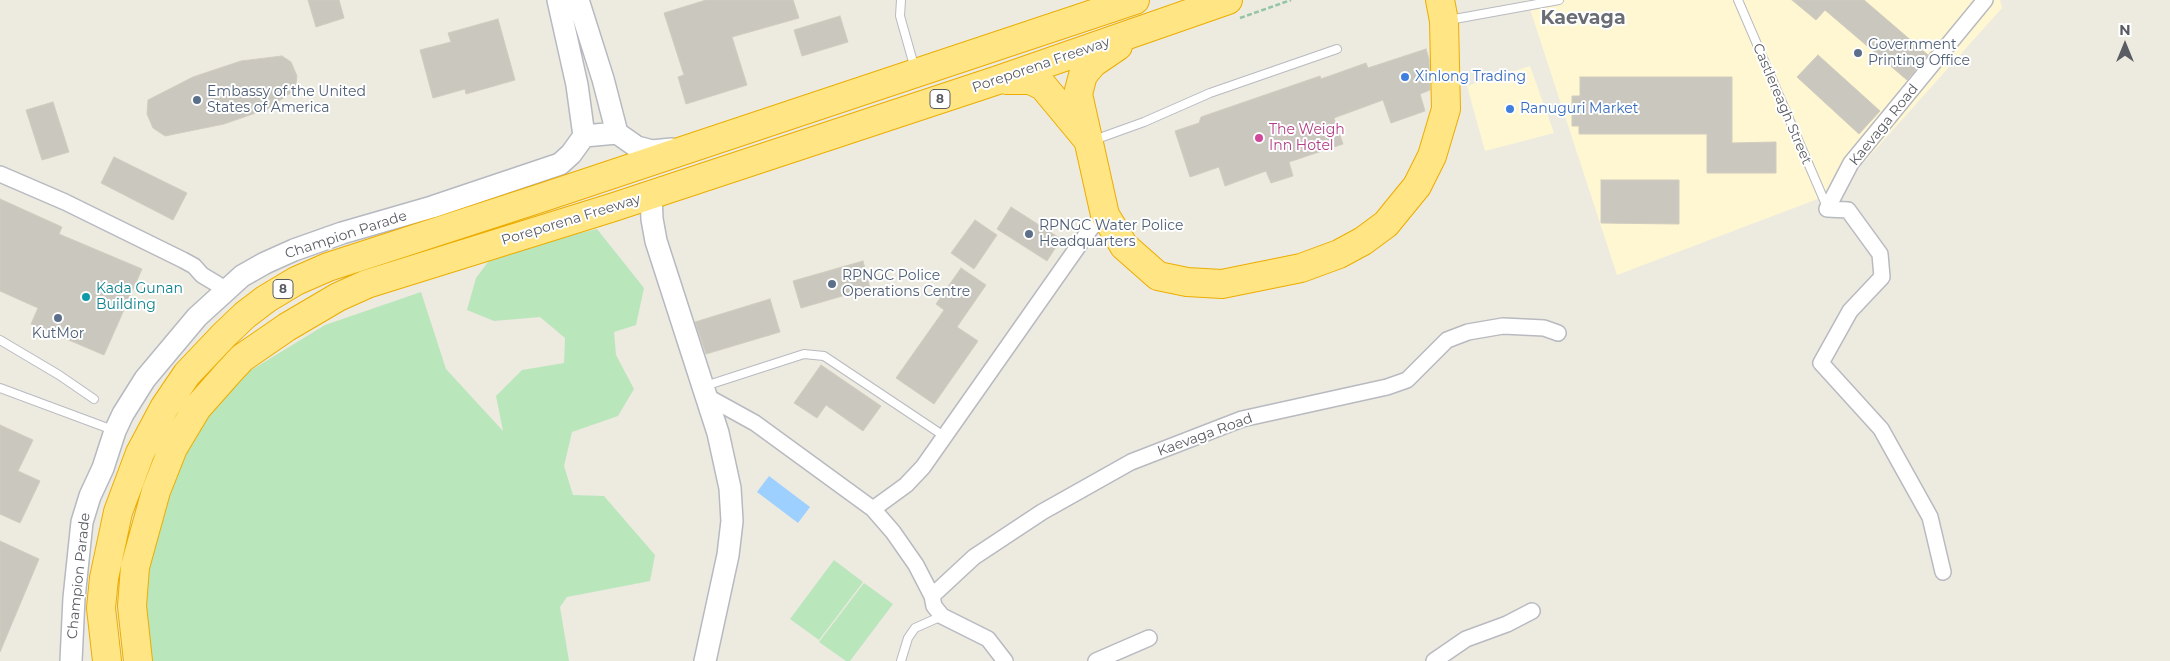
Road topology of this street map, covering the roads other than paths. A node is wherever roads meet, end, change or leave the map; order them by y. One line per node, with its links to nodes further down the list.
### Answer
1 (558, 0): 15 (main road)
2 (578, 0): 14 (main road)
3 (901, 0): 12 (lane)
4 (1136, 0): 12 (highway, Poreporena Freeway / 8)
5 (1228, 0): 10 (highway, Poreporena Freeway / 8)
6 (1559, 0): 9 (lane)
7 (1738, 0): 20 (lane, Castlereagh Street)
8 (1985, 0): 20 (street, Kaevaga Road)
9 (1442, 11): 21 (highway)
10 (1151, 26): 13 (highway, Poreporena Freeway / 8); 16 (highway)
11 (1337, 49): 16 (lane)
12 (916, 73): 17 (highway, Poreporena Freeway / 8)
13 (998, 80): 16 (highway); 19 (highway, Poreporena Freeway / 8)
14 (616, 133): 15 (main road); 17 (main road)
15 (584, 136): 22 (main road, Champion Parade)
16 (1089, 142): 21 (highway)
17 (694, 147): 37 (highway, Poreporena Freeway / 8)
18 (0, 174): 22 (street)
19 (651, 194): 26 (main road); 38 (highway, Poreporena Freeway / 8)
20 (1827, 209): 31 (street)
21 (1105, 215): 29 (street)
22 (227, 290): 28 (main road, Champion Parade)
23 (1558, 333): 32 (street, Kaevaga Road)
24 (0, 340): 27 (lane)
25 (0, 388): 28 (lane)
26 (705, 391): 29 (lane); 30 (street); 39 (main road)
27 (94, 399)
28 (115, 431): 36 (main road, Champion Parade)
29 (944, 436): 30 (street)
30 (874, 509): 32 (street)
31 (1943, 572)
32 (932, 596): 34 (street)
33 (1532, 610): 43 (street)
34 (942, 616): 40 (lane); 41 (street)
35 (1149, 638): 42 (street)
36 (71, 661)
37 (107, 661)
38 (138, 661)
39 (705, 661)
40 (901, 661)
41 (1005, 661)
42 (1096, 661)
43 (1434, 661)

